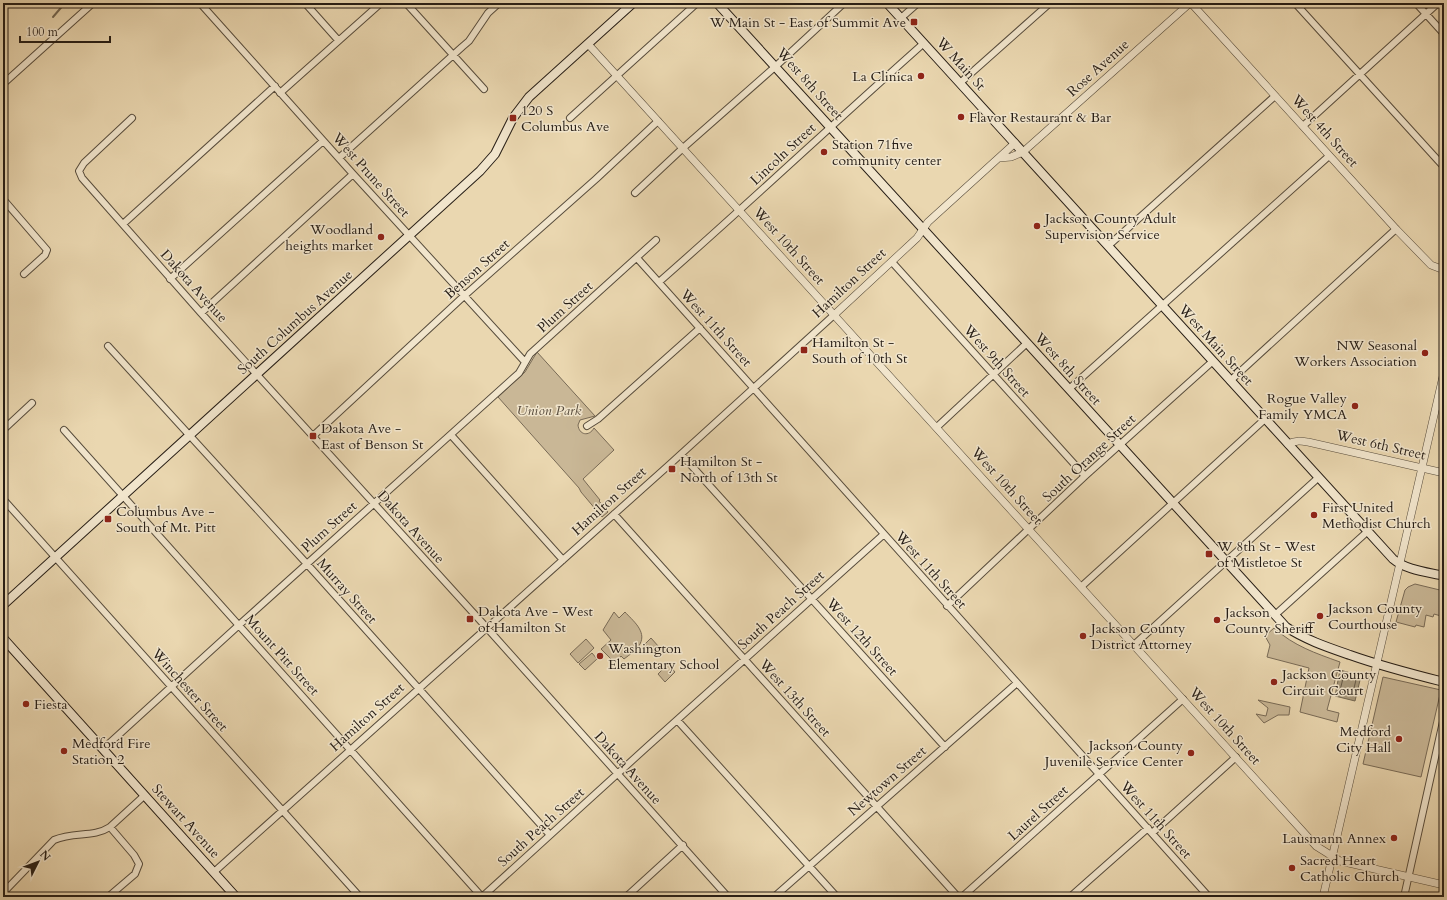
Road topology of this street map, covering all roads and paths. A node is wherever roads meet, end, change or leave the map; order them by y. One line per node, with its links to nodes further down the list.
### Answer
1 (93, 3): 29 (street)
2 (200, 3): 30 (street, West Prune Street)
3 (305, 3): 21 (street)
4 (381, 3): 21 (street)
5 (406, 3): 24 (street)
6 (499, 3): 24 (street)
7 (633, 3): 23 (main road, South Columbus Avenue)
8 (697, 3): 27 (street)
9 (718, 3): 25 (main road, West 8th Street)
10 (844, 3): 25 (street)
11 (887, 3): 19 (main road, W Main St)
12 (918, 3): 19 (street)
13 (1050, 3): 28 (street)
14 (1190, 3): 33 (street, West 4th Street); 42 (street, Rose Avenue)
15 (1295, 3): 26 (street)
16 (1416, 3): 18 (street)
17 (1438, 3): 18 (street)
18 (1426, 14): 20 (street); 26 (street)
19 (901, 18): 22 (main road, W Main St)
20 (1444, 34)
21 (338, 40): 32 (street)
22 (924, 43): 28 (main road, W Main St); 37 (street, Lincoln Street)
23 (588, 44): 27 (street, West 10th Street); 54 (main road, South Columbus Avenue)
24 (454, 55): 31 (street); 44 (street)
25 (776, 66): 37 (main road, West 8th Street); 41 (street)
26 (1359, 74): 38 (street); 46 (street)
27 (617, 76): 35 (street); 36 (street, West 10th Street)
28 (960, 83): 40 (main road, W Main St)
29 (3, 84)
30 (275, 86): 32 (street, West Prune Street); 51 (street)
31 (484, 89)
32 (280, 93): 39 (street, West Prune Street)
33 (1275, 96): 38 (street, West 4th Street); 56 (street)
34 (132, 118): 51 (street, Dakota Avenue)
35 (570, 118)
36 (658, 121): 41 (street, West 10th Street); 63 (street, Benson Street)
37 (831, 126): 50 (street, Lincoln Street); 52 (main road, West 8th Street)
38 (1302, 126): 43 (street, West 4th Street)
39 (323, 141): 44 (street, West Prune Street); 61 (street)
40 (1015, 143): 42 (main road, West Main Street); 45 (street, Hamilton Street)
41 (683, 148): 48 (street); 50 (street, West 10th Street)
42 (1023, 152): 45 (street); 56 (main road, West Main Street)
43 (1329, 156): 53 (street, West 4th Street); 64 (street)
44 (339, 158): 47 (street, West Prune Street)
45 (999, 158): 52 (street, Hamilton Street)
46 (1444, 167)
47 (353, 174): 54 (street, West Prune Street); 65 (street)
48 (635, 193)
49 (3, 199): 60 (street)
50 (740, 211): 62 (street, Lincoln Street); 66 (street, West 10th Street)
51 (122, 224): 61 (street, Dakota Avenue)
52 (923, 229): 58 (street, Hamilton Street); 68 (main road, West 8th Street)
53 (1396, 229): 59 (street, West 4th Street); 75 (street)
54 (410, 236): 63 (street, West Prune Street); 73 (main road, South Columbus Avenue)
55 (656, 240): 57 (street, Plum Street)
56 (1108, 246): 64 (main road, West Main Street)
57 (637, 258): 62 (street, West 11th Street); 71 (street, Plum Street)
58 (892, 262): 66 (street, Hamilton Street); 74 (street, West 9th Street)
59 (1444, 270)
60 (24, 274)
61 (170, 278): 65 (street, Dakota Avenue)
62 (659, 282): 67 (street, West 11th Street)
63 (464, 296): 71 (street, West Prune Street); 86 (street, Benson Street)
64 (1162, 306): 70 (main road, West Main Street); 77 (street)
65 (201, 313): 73 (street, Dakota Avenue)
66 (834, 315): 76 (street, Hamilton Street); 81 (street, West 10th Street)
67 (700, 328): 76 (street, West 11th Street); 80 (street)
68 (1027, 343): 74 (street); 77 (main road, West 8th Street)
69 (108, 346): 85 (street, Murray Street)
70 (1213, 361): 75 (main road, West Main Street); 88 (street, South Orange Street)
71 (525, 362): 84 (street, Plum Street)
72 (1444, 372): 90 (street)
73 (257, 374): 85 (main road, South Columbus Avenue); 86 (street, Dakota Avenue)
74 (993, 374): 81 (street); 92 (street, West 9th Street)
75 (1230, 380): 79 (main road, West Main Street)
76 (754, 388): 89 (street, Hamilton Street); 101 (street, West 11th Street)
77 (1069, 389): 88 (main road, West 8th Street)
78 (32, 403): 82 (street)
79 (1265, 419): 87 (main road, West Main Street); 97 (street)
80 (587, 426)
81 (937, 427): 99 (street, West 10th Street)
82 (3, 430)
83 (64, 430): 94 (street, Mount Pitt Street)
84 (451, 434): 96 (street, Plum Street); 103 (street)
85 (190, 435): 94 (main road, South Columbus Avenue); 105 (street, Murray Street)
86 (313, 436): 96 (street, Dakota Avenue)
87 (1288, 444): 90 (street, West 6th Street); 93 (main road, West Main Street)
88 (1120, 445): 92 (street, South Orange Street); 97 (main road, West 8th Street)
89 (681, 454): 98 (street, Hamilton Street); 109 (street, West 12th Street)
90 (1421, 468): 91 (street, West 6th Street); 106 (street)
91 (1444, 474)
92 (1085, 476): 99 (street, South Orange Street)
93 (1319, 477): 100 (main road, West Main Street); 104 (street)
94 (123, 496): 102 (main road, South Columbus Avenue); 113 (street, Mount Pitt Street)
95 (3, 499): 102 (street, Winchester Street)
96 (374, 503): 105 (street, Plum Street); 114 (street, Dakota Avenue)
97 (1172, 503): 104 (main road, West 8th Street); 108 (street)
98 (614, 514): 103 (street, Hamilton Street); 117 (street, West 13th Street)
99 (1029, 529): 108 (street, West 10th Street); 111 (street, South Orange Street)
100 (1368, 531): 106 (main road, West Main Street); 112 (street)
101 (883, 535): 109 (street, South Peach Street); 111 (street, West 11th Street)
102 (55, 557): 110 (main road, South Columbus Avenue); 121 (street, Winchester Street)
103 (563, 560): 114 (street, Hamilton Street)
104 (1226, 561): 112 (main road, West 8th Street); 116 (street)
105 (307, 564): 113 (street, Plum Street); 122 (street, Murray Street)
106 (1399, 564): 107 (main road); 118 (street)
107 (1444, 576)
108 (1082, 586): 116 (street, West 10th Street)
109 (811, 598): 117 (street, South Peach Street); 126 (street, West 12th Street)
110 (3, 605)
111 (947, 606): 120 (street, West 11th Street)
112 (1275, 616): 118 (main road, West 8th Street)
113 (239, 625): 121 (street, Plum Street); 128 (street, Mount Pitt Street)
114 (487, 628): 122 (street, Hamilton Street); 130 (street, Dakota Avenue)
115 (3, 638): 127 (main road, Stewart Avenue)
116 (1135, 644): 123 (street, West 10th Street)
117 (744, 659): 125 (street, South Peach Street); 133 (street, West 13th Street)
118 (1376, 664): 119 (main road, West 8th Street); 140 (street)
119 (1444, 682)
120 (1016, 683): 126 (street, Newtown Street); 131 (street, West 11th Street)
121 (171, 687): 127 (street, Plum Street); 134 (street, Winchester Street)
122 (418, 689): 128 (street, Hamilton Street); 138 (street, Murray Street)
123 (1183, 699): 129 (street, West 10th Street); 131 (street, Laurel Street)
124 (1444, 717): 143 (street)
125 (677, 720): 130 (street, South Peach Street); 141 (street)
126 (945, 747): 133 (street, Newtown Street)
127 (103, 749): 132 (main road, Stewart Avenue)
128 (351, 749): 134 (street, Hamilton Street); 149 (street, Mount Pitt Street)
129 (1236, 757): 137 (street); 140 (street, West 10th Street)
130 (617, 774): 138 (street, South Peach Street); 139 (street, Dakota Avenue)
131 (1099, 774): 136 (street, West 11th Street); 155 (street, Laurel Street)
132 (145, 795): 135 (street); 142 (main road, Stewart Avenue)
133 (877, 806): 141 (street, Newtown Street); 154 (street, West 13th Street)
134 (283, 811): 142 (street, Hamilton Street); 148 (street, Winchester Street)
135 (110, 827): 145 (street); 146 (street)
136 (1148, 828): 137 (street, West 11th Street); 156 (street)
137 (1152, 833): 157 (street, West 11th Street)
138 (550, 835): 149 (street, South Peach Street)
139 (683, 845): 150 (street); 151 (street, Dakota Avenue)
140 (1332, 857): 143 (street, West 10th Street); 158 (street)
141 (809, 866): 152 (street, Newtown Street); 153 (street)
142 (214, 872): 147 (main road, Stewart Avenue)
143 (1409, 877): 144 (street, West 10th Street); 159 (street)
144 (1444, 885)
145 (3, 893)
146 (108, 897)
147 (236, 897)
148 (360, 897)
149 (482, 897)
150 (626, 897)
151 (728, 897)
152 (774, 897)
153 (837, 897)
154 (958, 897)
155 (962, 897)
156 (1070, 897)
157 (1209, 897)
158 (1323, 897)
159 (1404, 897)

